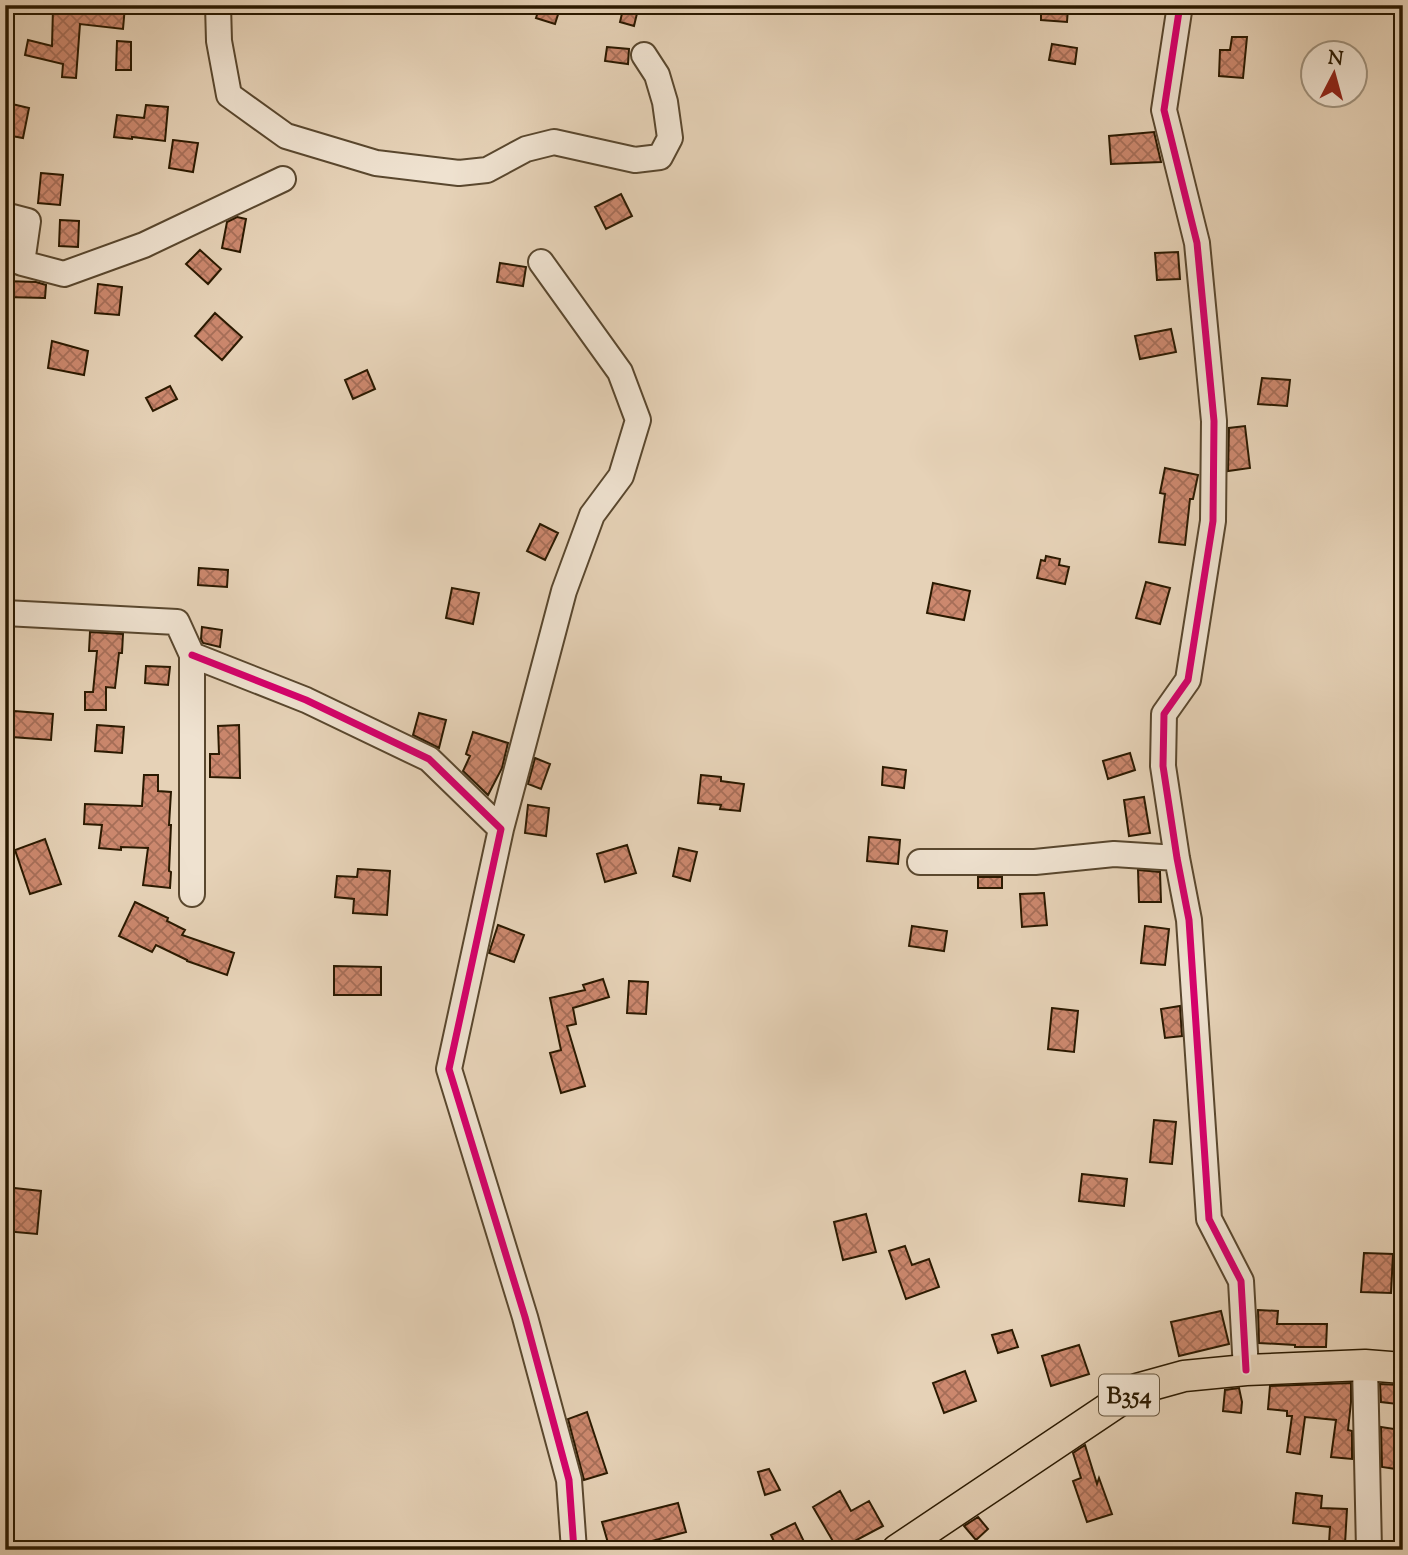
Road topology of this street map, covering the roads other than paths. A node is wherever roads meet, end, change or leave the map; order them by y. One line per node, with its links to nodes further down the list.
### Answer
1 (218, 5): 3 (street)
2 (1180, 5): 10 (street)
3 (644, 55)
4 (283, 179): 5 (street)
5 (5, 215)
6 (541, 262): 9 (street)
7 (5, 612): 8 (street)
8 (192, 655): 9 (street); 12 (street)
9 (501, 829): 16 (street)
10 (1177, 858): 11 (street); 15 (street)
11 (920, 862)
12 (192, 894)
13 (1365, 1365): 14 (main road, B354); 15 (main road, B354); 18 (street)
14 (1403, 1368)
15 (1246, 1370): 17 (main road, B354)
16 (574, 1550)
17 (897, 1550)
18 (1369, 1550)

